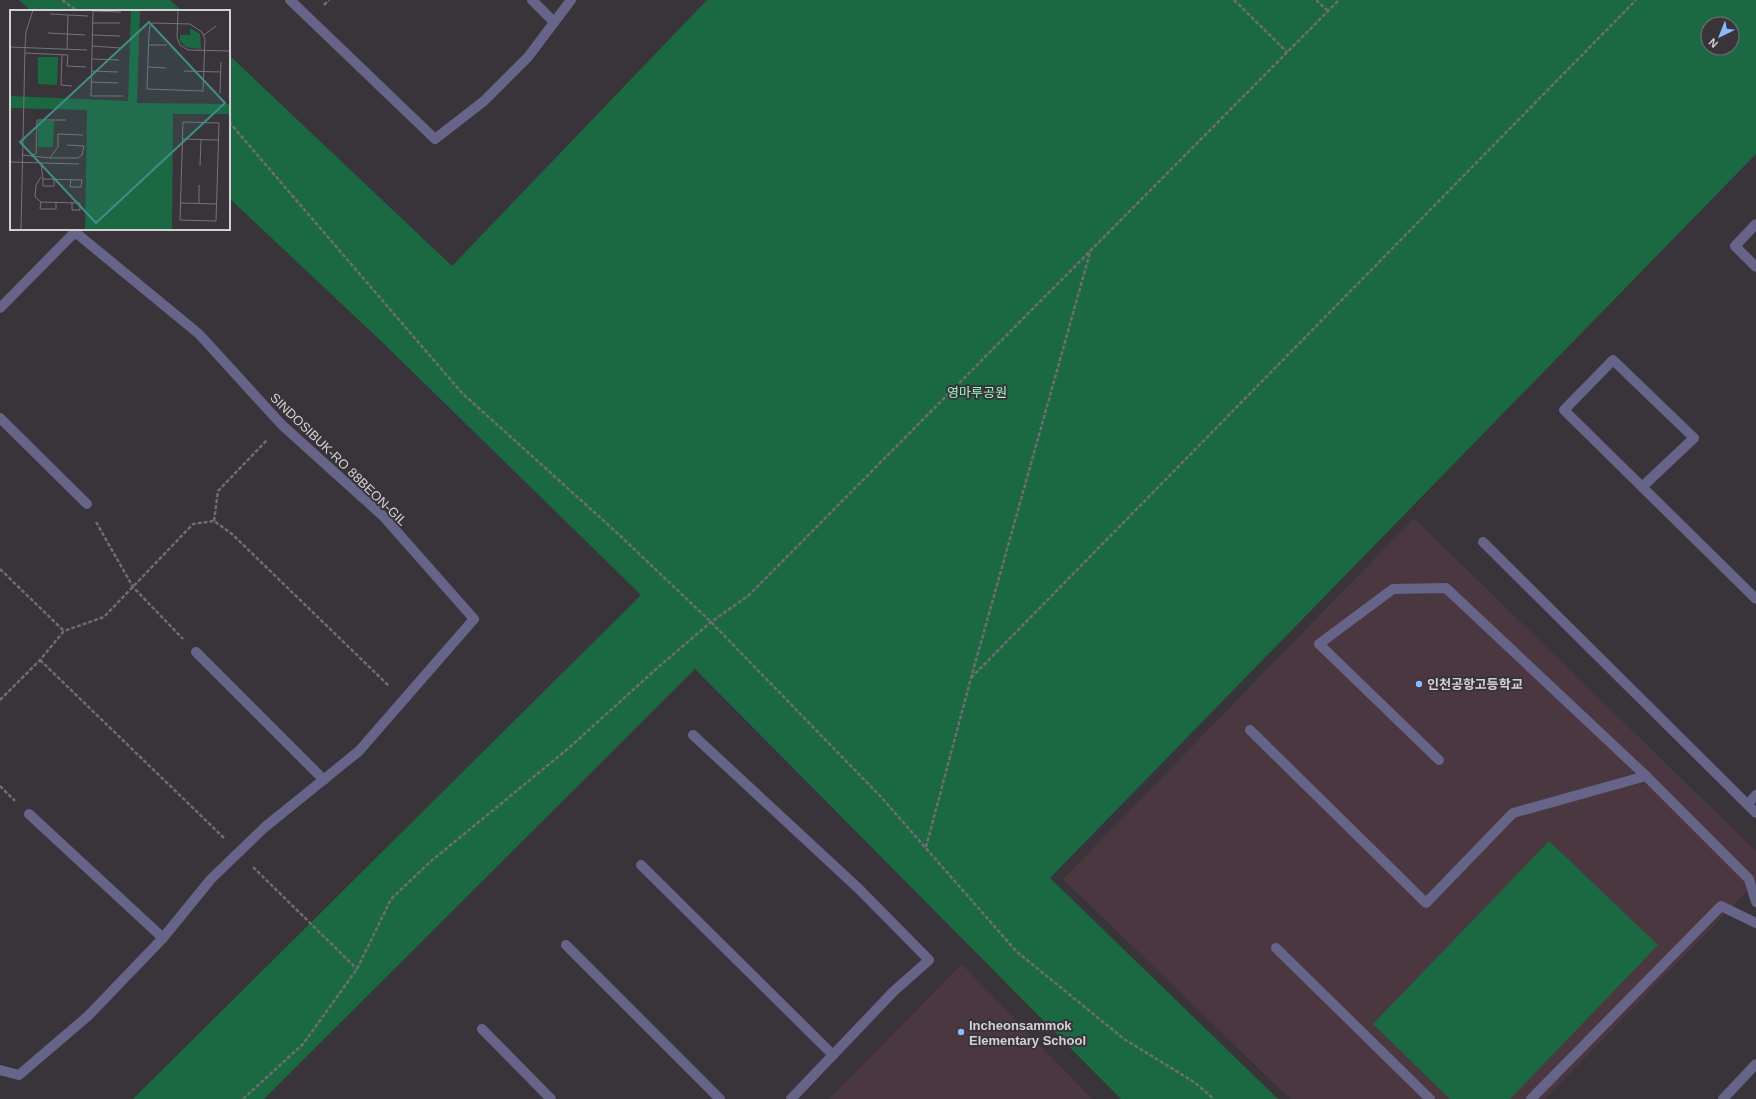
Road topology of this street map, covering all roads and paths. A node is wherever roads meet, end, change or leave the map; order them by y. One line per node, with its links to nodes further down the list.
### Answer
1 (62, 0): 9 (path)
2 (290, 0): 11 (street)
3 (532, 0): 11 (street)
4 (571, 0): 11 (street)
5 (1234, 0): 12 (path)
6 (1316, 0): 10 (path)
7 (1339, 0): 10 (path)
8 (1636, 0): 31 (path)
9 (76, 10)
10 (1328, 11): 12 (path)
11 (554, 22)
12 (1287, 52): 15 (path)
13 (230, 123): 27 (path)
14 (1756, 224): 16 (street)
15 (1092, 249): 27 (path); 31 (path)
16 (1756, 267)
17 (0, 308): 19 (street, SINDOSIBUK-RO 88BEON-GIL)
18 (0, 418): 21 (street)
19 (282, 425): 22 (path); 33 (street, SINDOSIBUK-RO 88BEON-GIL)
20 (1642, 487): 20 (street); 26 (street)
21 (86, 504): 25 (path)
22 (214, 521): 25 (path); 33 (path)
23 (1483, 542): 40 (street)
24 (0, 568): 28 (path)
25 (133, 587): 28 (path); 29 (path)
26 (1756, 599)
27 (711, 622): 43 (path); 51 (path)
28 (64, 632): 30 (path)
29 (196, 652): 38 (street)
30 (40, 660): 32 (path); 44 (path)
31 (971, 678): 43 (path)
32 (0, 700)
33 (403, 700): 38 (street, SINDOSIBUK-RO 88BEON-GIL)
34 (1250, 730): 37 (street)
35 (693, 735): 53 (street)
36 (1439, 760): 37 (street)
37 (1646, 776): 46 (street)
38 (324, 780): 44 (street, SINDOSIBUK-RO 88BEON-GIL)
39 (1756, 796): 40 (street)
40 (1748, 804): 41 (street)
41 (1756, 813)
42 (29, 814): 48 (street)
43 (926, 847): 60 (path)
44 (239, 853): 48 (street, SINDOSIBUK-RO 88BEON-GIL); 51 (path)
45 (641, 865): 53 (street)
46 (1756, 902)
47 (1756, 923): 62 (street)
48 (163, 938): 55 (street, SINDOSIBUK-RO 88BEON-GIL)
49 (566, 945): 58 (street)
50 (1276, 948): 61 (street)
51 (358, 969): 56 (path)
52 (482, 1029): 57 (street)
53 (833, 1055): 59 (street)
54 (1756, 1064): 63 (street)
55 (0, 1070)
56 (243, 1099)
57 (551, 1099)
58 (720, 1099)
59 (791, 1099)
60 (1214, 1099)
61 (1430, 1099)
62 (1531, 1099)
63 (1723, 1099)

